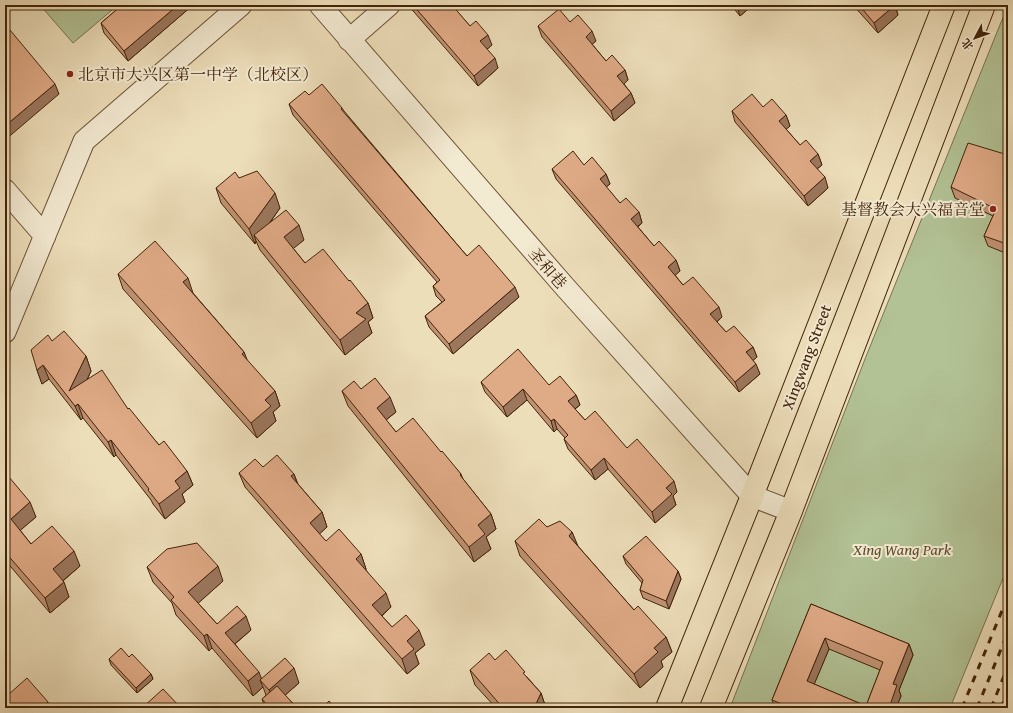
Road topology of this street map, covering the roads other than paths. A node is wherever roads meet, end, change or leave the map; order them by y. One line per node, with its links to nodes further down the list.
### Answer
1 (241, 5): 8 (street)
2 (320, 5): 6 (street, 圣和巷)
3 (389, 5): 6 (street)
4 (944, 5): 10 (main road, Xingwang Street)
5 (984, 5): 11 (main road)
6 (350, 40): 10 (street, 圣和巷)
7 (5, 190): 8 (street)
8 (45, 236): 9 (street)
9 (5, 332)
10 (752, 496): 11 (street, 圣和巷); 12 (main road, Xingwang Street)
11 (791, 511): 13 (main road)
12 (667, 708)
13 (711, 708)

